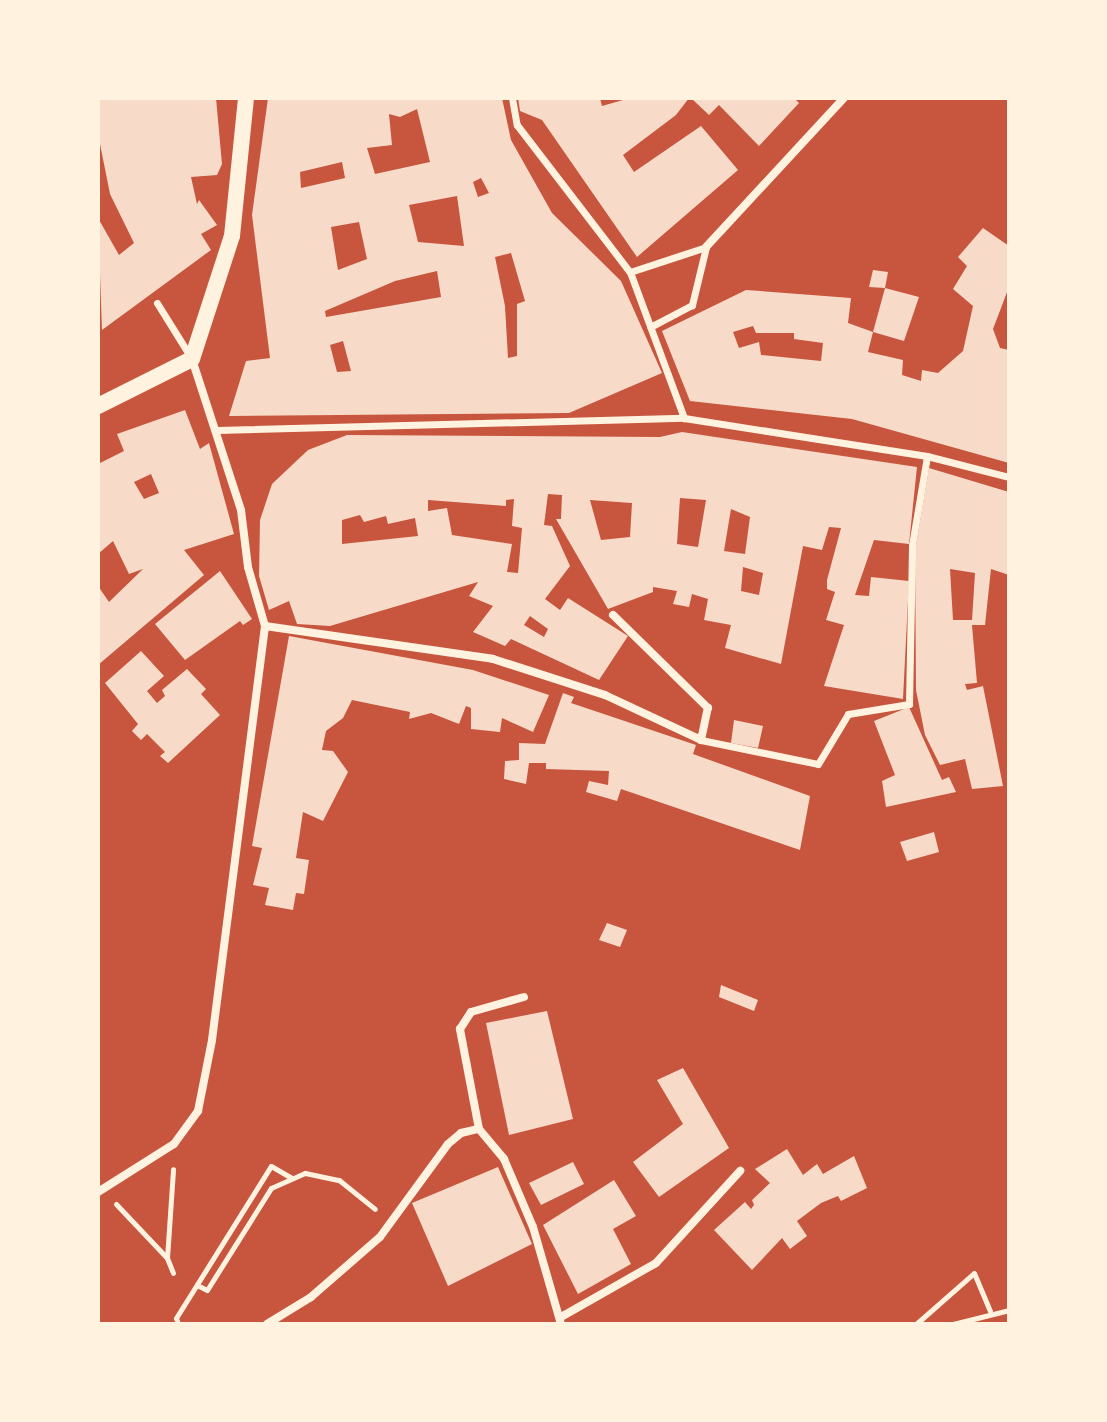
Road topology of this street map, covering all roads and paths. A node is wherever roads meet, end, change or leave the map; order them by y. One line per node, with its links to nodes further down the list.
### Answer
1 (246, 98): 8 (main road)
2 (512, 98): 5 (street)
3 (844, 98): 4 (street)
4 (706, 247): 5 (street); 7 (street)
5 (630, 272): 7 (street)
6 (157, 303): 8 (street)
7 (650, 327): 10 (street)
8 (192, 359): 9 (main road); 11 (street)
9 (98, 406)
10 (684, 418): 11 (street); 12 (street)
11 (217, 430): 15 (street)
12 (927, 456): 13 (street); 16 (street)
13 (1009, 477)
14 (613, 615): 16 (street)
15 (265, 626): 16 (street); 19 (street)
16 (701, 740)
17 (524, 997): 18 (street)
18 (479, 1129): 23 (street); 29 (street)
19 (174, 1144): 22 (street); 24 (path)
20 (740, 1171): 29 (street)
21 (292, 1179): 23 (path); 26 (path); 30 (path)
22 (101, 1191): 24 (path)
23 (390, 1224): 31 (street)
24 (167, 1258): 25 (path)
25 (173, 1273)
26 (197, 1285)
27 (1009, 1310): 28 (path)
28 (990, 1311): 32 (path); 33 (path)
29 (561, 1320)
30 (178, 1324)
31 (267, 1324)
32 (916, 1324)
33 (953, 1324)

